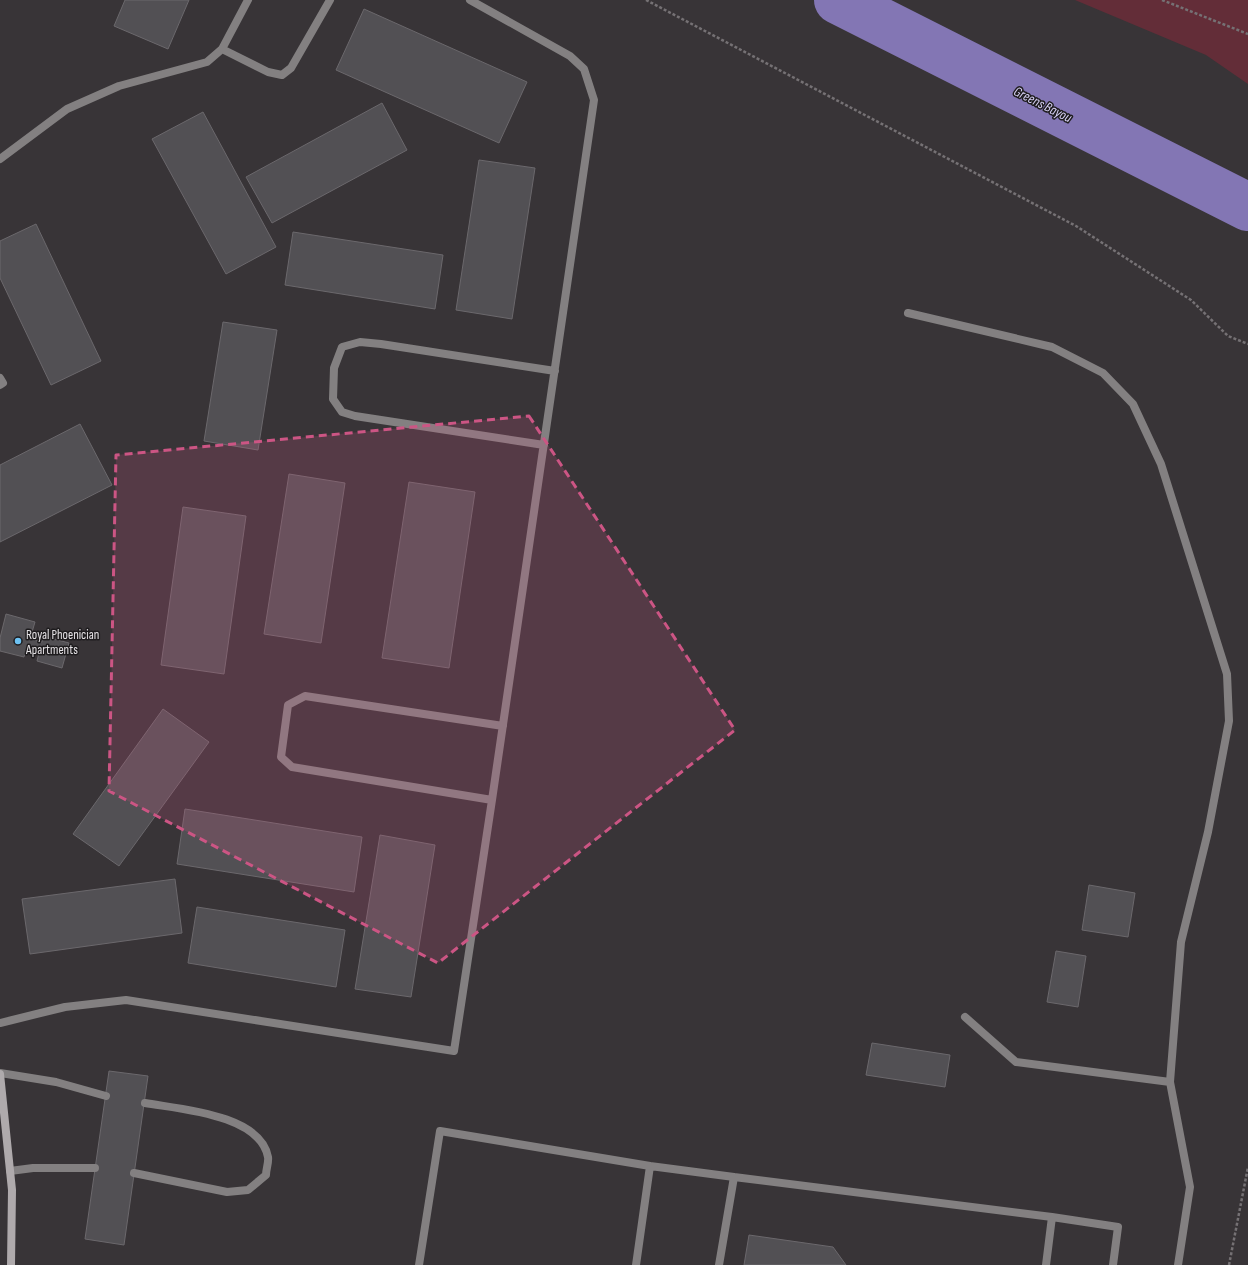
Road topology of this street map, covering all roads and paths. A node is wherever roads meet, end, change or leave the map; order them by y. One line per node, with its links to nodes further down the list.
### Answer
1 (248, 0): 7 (lane)
2 (330, 0): 7 (lane)
3 (470, 0): 11 (lane)
4 (646, 0): 10 (path)
5 (1162, 0): 6 (path)
6 (1248, 34)
7 (222, 49): 8 (lane)
8 (0, 159)
9 (908, 313): 20 (lane)
10 (1248, 344)
11 (555, 371): 14 (lane); 14 (lane)
12 (0, 378): 13 (lane)
13 (0, 385)
14 (544, 444): 15 (lane)
15 (503, 726): 16 (lane); 16 (lane)
16 (492, 800): 18 (lane)
17 (965, 1017): 20 (lane)
18 (0, 1023)
19 (0, 1074): 21 (lane); 26 (street)
20 (1170, 1082): 36 (lane)
21 (106, 1096)
22 (145, 1103): 27 (lane)
23 (650, 1166): 28 (lane); 31 (lane); 32 (lane)
24 (1248, 1167): 37 (path)
25 (95, 1168): 26 (lane)
26 (10, 1171): 30 (street)
27 (134, 1173)
28 (734, 1177): 29 (lane); 33 (lane)
29 (1052, 1217): 34 (lane); 35 (lane)
30 (11, 1265)
31 (419, 1265)
32 (636, 1265)
33 (719, 1265)
34 (1046, 1265)
35 (1113, 1265)
36 (1178, 1265)
37 (1229, 1265)

